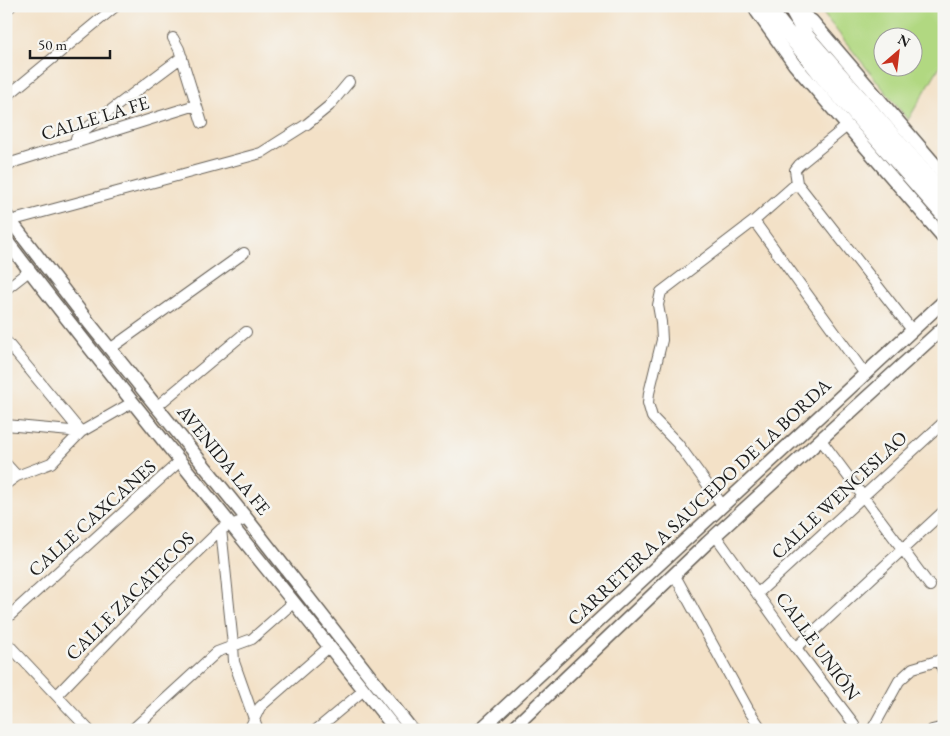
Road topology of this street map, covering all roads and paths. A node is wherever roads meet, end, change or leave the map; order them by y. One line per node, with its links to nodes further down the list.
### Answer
1 (11, 6): 6 (street)
2 (116, 6): 11 (street)
3 (754, 6): 14 (street)
4 (766, 6): 9 (main road)
5 (790, 6): 9 (main road); 17 (street)
6 (6, 10)
7 (173, 38): 8 (street)
8 (182, 57): 12 (street); 15 (street)
9 (832, 77): 19 (main road); 20 (main road)
10 (349, 82): 21 (street)
11 (6, 97)
12 (196, 105): 13 (street); 15 (street, CALLE LA FE)
13 (202, 123)
14 (847, 126): 18 (street); 23 (street)
15 (77, 142): 16 (street, CALLE LA FE)
16 (6, 168)
17 (944, 175)
18 (797, 184): 22 (street); 30 (street)
19 (944, 194)
20 (944, 215)
21 (8, 219): 33 (street, AVENIDA LA FE)
22 (754, 221): 34 (street); 46 (street)
23 (942, 233)
24 (6, 240): 26 (street, AVENIDA LA FE)
25 (244, 253): 33 (street)
26 (29, 271): 27 (street); 35 (street, AVENIDA LA FE)
27 (6, 289)
28 (944, 301): 30 (street, CARRETERA A SAUCEDO DE LA BORDA)
29 (944, 327): 40 (street, CARRETERA A SAUCEDO DE LA BORDA)
30 (912, 330): 34 (street, CARRETERA A SAUCEDO DE LA BORDA)
31 (246, 332): 36 (street)
32 (6, 341): 39 (street)
33 (110, 349): 36 (street, AVENIDA LA FE)
34 (865, 374): 46 (street, CARRETERA A SAUCEDO DE LA BORDA)
35 (133, 402): 39 (street); 41 (street, AVENIDA LA FE)
36 (156, 407): 48 (street, AVENIDA LA FE)
37 (944, 422): 45 (street, CALLE WENCESLAO)
38 (6, 425): 39 (street)
39 (81, 432): 43 (street)
40 (821, 440): 45 (street); 50 (street, CARRETERA A SAUCEDO DE LA BORDA)
41 (179, 462): 49 (street, AVENIDA LA FE); 56 (street, CALLE CAXCANES)
42 (6, 464): 43 (street)
43 (17, 476): 44 (street)
44 (6, 484)
45 (864, 497): 51 (street); 54 (street, CALLE WENCESLAO)
46 (723, 506): 75 (street, CARRETERA A SAUCEDO DE LA BORDA)
47 (944, 511): 51 (street)
48 (248, 519): 49 (street); 74 (street, AVENIDA LA FE)
49 (226, 527): 55 (street, AVENIDA LA FE); 58 (street); 64 (street, CALLE ZACATECOS)
50 (715, 535): 52 (street, CARRETERA A SAUCEDO DE LA BORDA); 54 (street, CALLE UNIÓN)
51 (901, 549): 53 (street); 60 (street)
52 (674, 574): 76 (street, CARRETERA A SAUCEDO DE LA BORDA); 77 (street)
53 (930, 586)
54 (758, 594): 60 (street, CALLE UNIÓN)
55 (294, 602): 58 (street); 59 (street, AVENIDA LA FE)
56 (6, 619)
57 (6, 642): 64 (street)
58 (233, 645): 65 (street); 69 (street)
59 (329, 647): 63 (street, AVENIDA LA FE); 65 (street)
60 (796, 648): 66 (street, CALLE UNIÓN)
61 (942, 659): 62 (street); 78 (street)
62 (944, 673)
63 (364, 690): 72 (street); 73 (street, AVENIDA LA FE)
64 (57, 695): 68 (street)
65 (254, 720): 70 (street); 71 (street)
66 (854, 727): 78 (street)
67 (944, 727): 79 (street)
68 (88, 730)
69 (132, 730)
70 (249, 730)
71 (258, 730)
72 (316, 730)
73 (396, 730)
74 (412, 730)
75 (480, 730)
76 (511, 730)
77 (762, 730)
78 (872, 730)
79 (932, 730)

